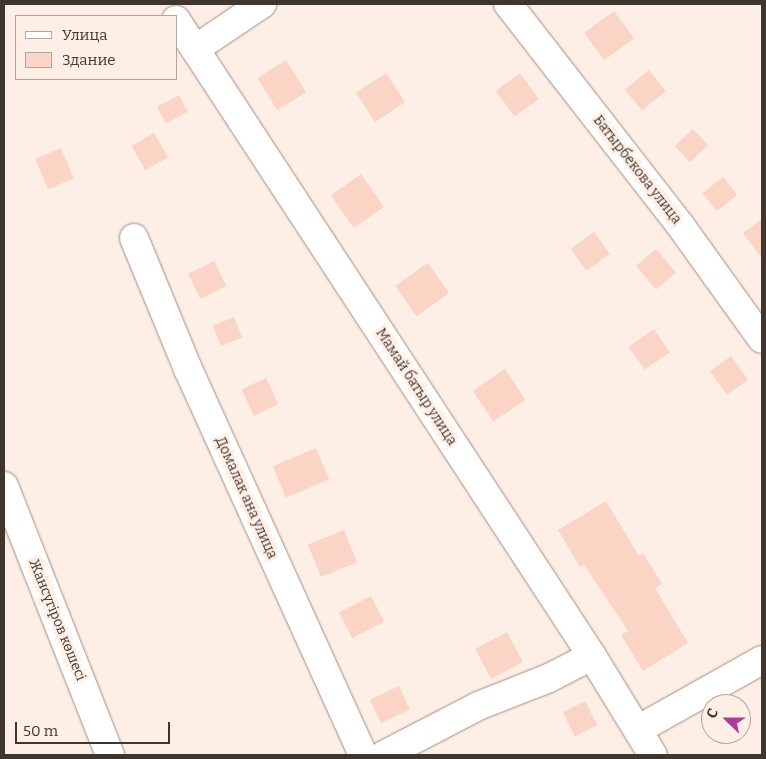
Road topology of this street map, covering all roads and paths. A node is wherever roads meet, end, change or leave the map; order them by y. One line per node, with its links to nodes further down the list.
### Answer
1 (166, 4): 4 (street)
2 (262, 4): 6 (street)
3 (508, 4): 8 (street, Батырбекова улица)
4 (173, 15)
5 (178, 23): 6 (street, Мамай батыр улица)
6 (195, 49): 10 (street, Мамай батыр улица)
7 (134, 238): 14 (street, Домалак ана улица)
8 (762, 339)
9 (4, 486): 13 (street, Жансүгіров көшесі)
10 (592, 656): 12 (street, Мамай батыр улица); 15 (street)
11 (762, 660): 12 (street)
12 (638, 729): 16 (street, Мамай батыр улица)
13 (110, 755)
14 (364, 755)
15 (384, 755)
16 (653, 755)

